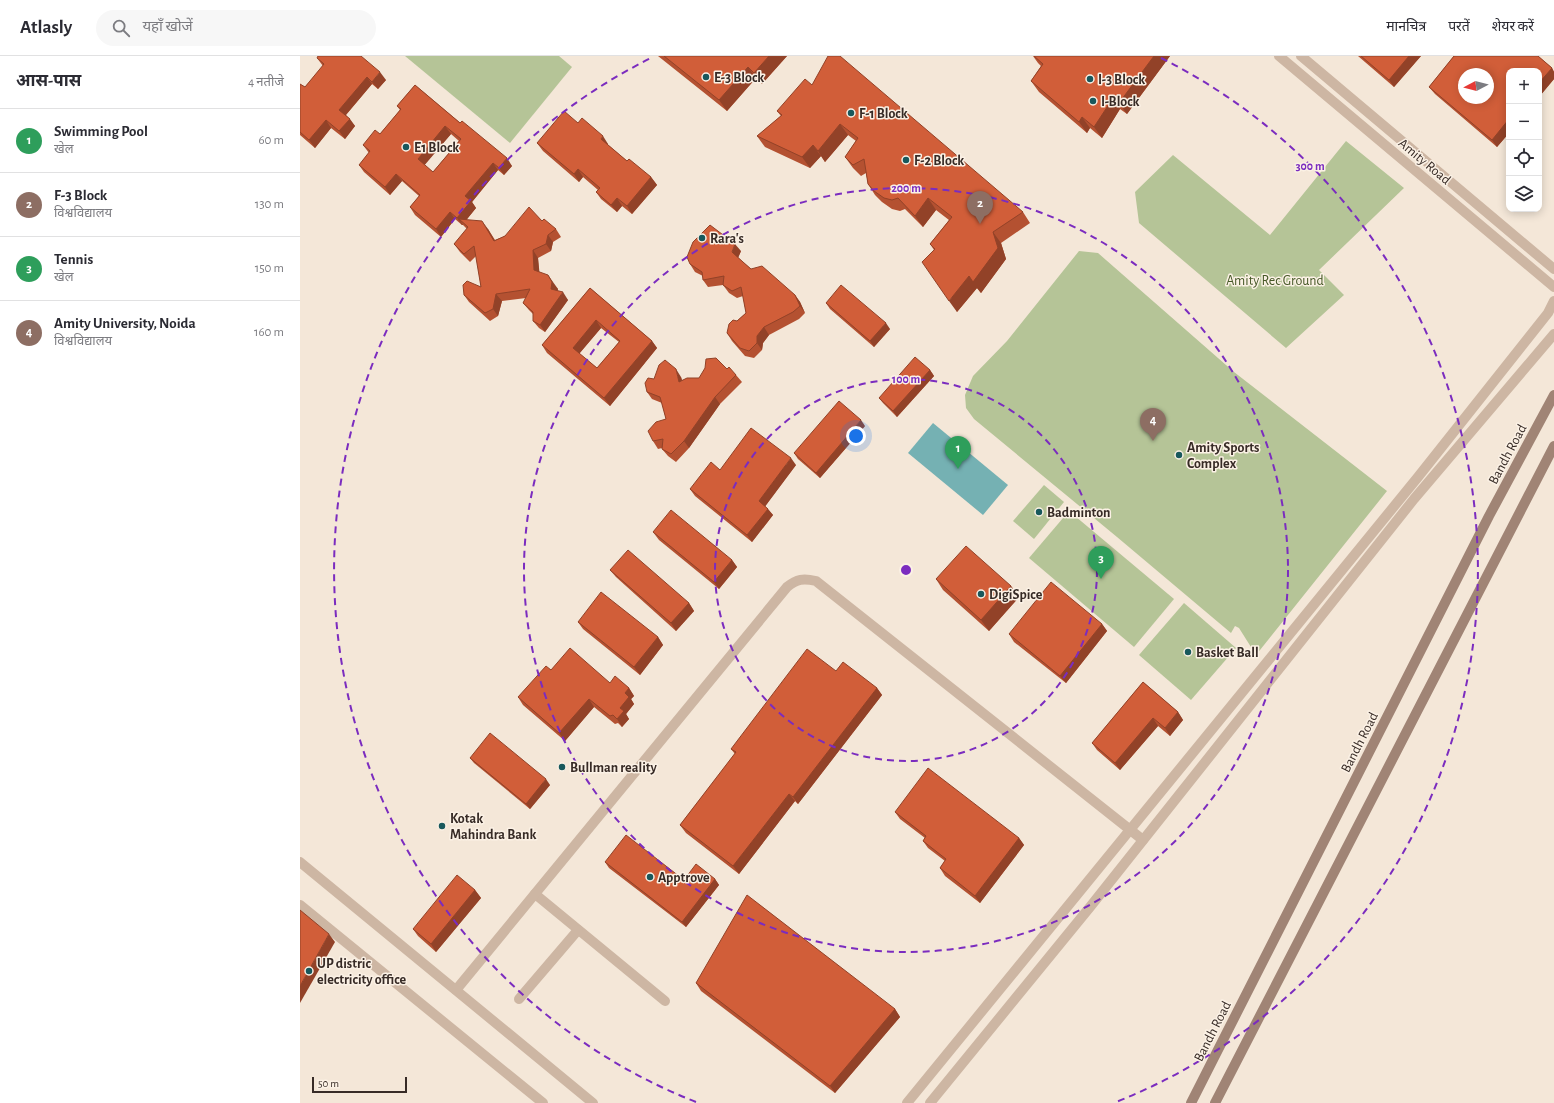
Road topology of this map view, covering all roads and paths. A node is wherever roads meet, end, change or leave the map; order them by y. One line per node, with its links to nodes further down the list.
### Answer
1 (1279, 56): 4 (street, Amity Road)
2 (1301, 56): 3 (street, Amity Road)
3 (1554, 268)
4 (1554, 287)
5 (1554, 301): 9 (street)
6 (1554, 334): 10 (street)
7 (1554, 395): 22 (main road, Bandh Road)
8 (1554, 446): 23 (main road)
9 (1130, 829): 10 (street); 12 (street); 20 (street)
10 (1143, 840): 21 (street)
11 (300, 862): 15 (street)
12 (535, 894): 14 (street); 15 (street)
13 (300, 905): 18 (street)
14 (578, 930): 16 (street); 17 (street)
15 (456, 990): 19 (street)
16 (519, 999)
17 (665, 1001)
18 (543, 1103)
19 (593, 1103)
20 (907, 1103)
21 (930, 1103)
22 (1191, 1103)
23 (1215, 1103)

